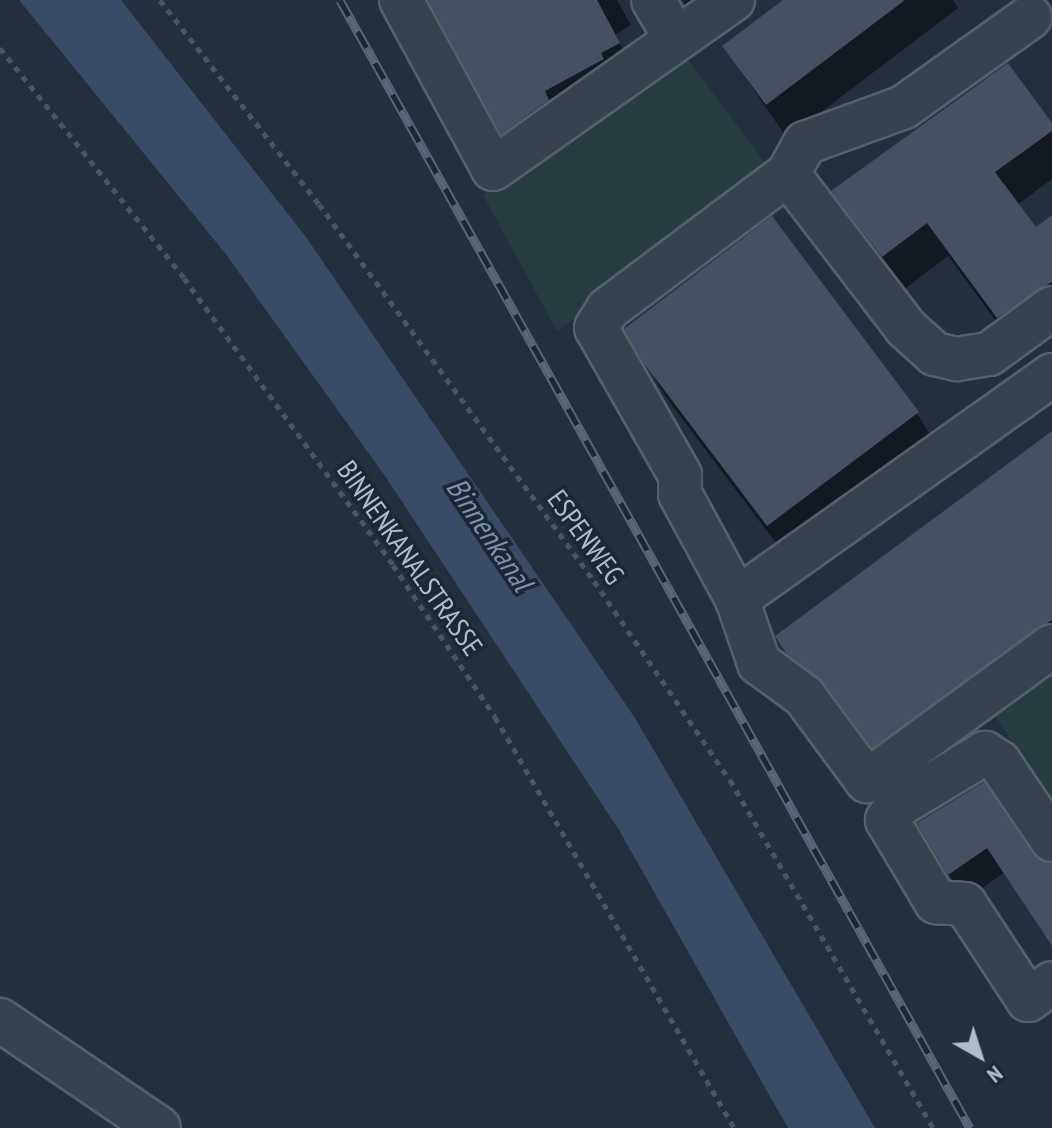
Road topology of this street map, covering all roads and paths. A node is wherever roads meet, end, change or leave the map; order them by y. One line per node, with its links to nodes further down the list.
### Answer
1 (160, 0): 18 (path, ESPENWEG)
2 (401, 0): 6 (street)
3 (653, 0): 6 (street)
4 (733, 0): 6 (street)
5 (1033, 21): 8 (street)
6 (676, 39)
7 (0, 48): 17 (path, BINNENKANALSTRASSE)
8 (788, 174): 9 (street); 11 (street)
9 (1052, 308)
10 (1052, 375): 11 (street)
11 (737, 599): 12 (street)
12 (1052, 646)
13 (1052, 840): 14 (street)
14 (1052, 983)
15 (0, 1020): 16 (street)
16 (159, 1128)
17 (734, 1128)
18 (933, 1128)

